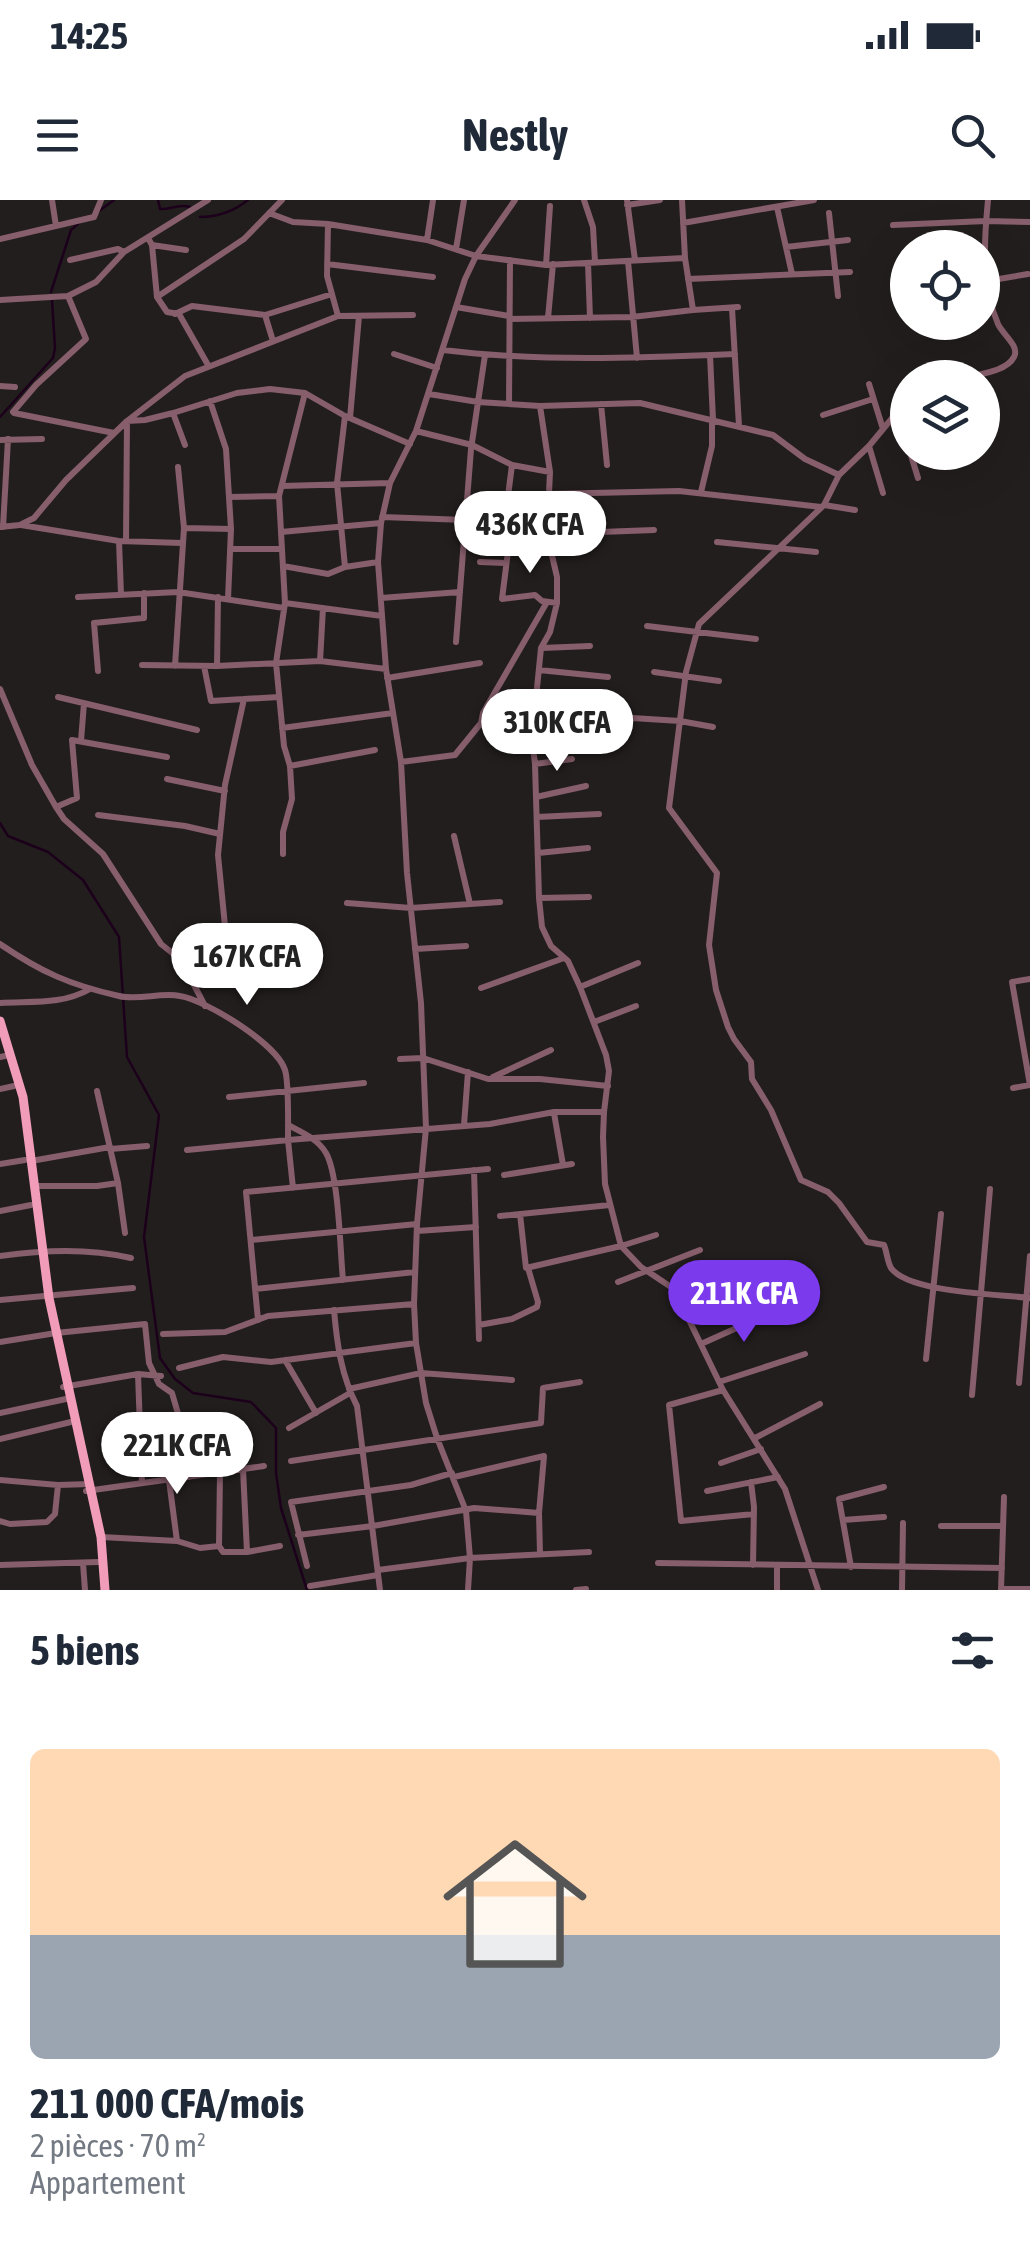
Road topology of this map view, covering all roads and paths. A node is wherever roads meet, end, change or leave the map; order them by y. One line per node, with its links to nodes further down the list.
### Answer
1 (52, 200): 23 (street)
2 (101, 200): 23 (street)
3 (208, 200): 28 (street)
4 (282, 200): 16 (street)
5 (433, 200): 26 (street)
6 (464, 200): 31 (street)
7 (515, 200): 34 (street)
8 (584, 200): 39 (street)
9 (660, 200): 13 (street)
10 (682, 200): 20 (street)
11 (814, 200): 15 (street)
12 (988, 200): 18 (street)
13 (627, 202): 38 (street)
14 (550, 206): 41 (street)
15 (777, 206): 20 (street); 30 (street)
16 (270, 213): 21 (street); 52 (street)
17 (829, 213): 29 (street)
18 (986, 221): 19 (street); 22 (street); 24 (street)
19 (1030, 222)
20 (683, 223): 35 (street)
21 (328, 224): 26 (street); 40 (street)
22 (893, 225)
23 (56, 226): 25 (street)
24 (985, 230)
25 (0, 239)
26 (428, 240): 31 (street)
27 (848, 240): 29 (street)
28 (150, 242): 32 (street); 33 (street); 52 (street)
29 (832, 242): 30 (street); 43 (street)
30 (786, 247): 44 (street)
31 (456, 249): 34 (street)
32 (186, 250)
33 (124, 252): 36 (street); 50 (street)
34 (476, 256): 37 (street); 54 (street)
35 (685, 258): 38 (street); 47 (street)
36 (70, 260)
37 (510, 260): 41 (street); 62 (street)
38 (631, 261): 39 (street); 61 (street)
39 (591, 262): 41 (street); 64 (street)
40 (327, 264): 46 (street); 49 (street)
41 (550, 264): 63 (street)
42 (850, 272): 43 (street)
43 (836, 273): 44 (street); 51 (street)
44 (792, 274): 47 (street)
45 (1028, 274): 48 (street)
46 (433, 277)
47 (688, 278): 55 (street)
48 (1000, 279)
49 (332, 294): 58 (street); 59 (street)
50 (68, 296): 53 (street); 97 (street)
51 (838, 296)
52 (157, 297): 56 (street)
53 (0, 300)
54 (456, 307): 62 (street); 67 (street)
55 (693, 310): 61 (street); 69 (street)
56 (175, 314): 58 (street); 74 (street)
57 (413, 314): 60 (street)
58 (265, 315): 66 (street)
59 (338, 316): 60 (street); 66 (street)
60 (360, 316): 90 (street)
61 (632, 317): 64 (street); 73 (street)
62 (510, 318): 63 (street); 72 (street)
63 (548, 318): 64 (street)
64 (590, 318)
65 (1000, 327): 76 (street)
66 (273, 341): 74 (street)
67 (443, 350): 70 (street); 75 (street)
68 (394, 354): 75 (street)
69 (735, 354): 71 (street); 94 (street)
70 (485, 355): 72 (street); 84 (street)
71 (710, 355): 73 (street); 91 (street)
72 (510, 356): 73 (street); 85 (street)
73 (637, 358)
74 (209, 365): 93 (street)
75 (437, 368): 81 (street)
76 (1000, 368)
77 (869, 384): 82 (street)
78 (0, 386): 79 (street)
79 (16, 387)
80 (305, 393): 83 (street); 90 (street); 113 (street)
81 (428, 394): 84 (street); 96 (street)
82 (874, 399): 89 (street); 95 (street)
83 (210, 402): 88 (street); 118 (street)
84 (478, 402): 85 (street); 102 (street)
85 (510, 404): 87 (street)
86 (601, 404): 87 (street); 91 (street); 104 (street)
87 (540, 406): 108 (street)
88 (173, 413): 93 (street); 101 (street)
89 (822, 415)
90 (348, 417): 100 (street); 111 (street)
91 (713, 420): 94 (street); 114 (street)
92 (890, 420): 95 (street)
93 (127, 421): 97 (street); 132 (street)
94 (740, 426): 109 (street)
95 (883, 429): 103 (street)
96 (416, 431): 100 (street); 102 (street)
97 (114, 433): 123 (street)
98 (42, 439): 99 (street)
99 (4, 440): 124 (street)
100 (410, 444): 112 (street)
101 (185, 445)
102 (472, 445): 105 (street); 122 (street)
103 (869, 446): 109 (street); 115 (street)
104 (606, 465)
105 (512, 466): 108 (street); 126 (street)
106 (178, 467): 127 (street)
107 (916, 470): 110 (street)
108 (550, 472): 116 (street)
109 (839, 476): 119 (street)
110 (918, 478)
111 (336, 482): 112 (street); 113 (street); 125 (street)
112 (390, 482): 121 (street)
113 (282, 486): 117 (street)
114 (700, 493): 116 (street); 119 (street)
115 (883, 493)
116 (549, 494): 131 (street)
117 (280, 496): 118 (street); 130 (street)
118 (229, 497): 128 (street)
119 (823, 506): 120 (street); 135 (street)
120 (855, 510)
121 (382, 520): 122 (street); 125 (street); 139 (street)
122 (466, 520): 126 (street); 145 (street)
123 (20, 525): 124 (street); 132 (street)
124 (2, 527)
125 (341, 527): 130 (street); 143 (street)
126 (508, 527): 131 (street); 141 (street)
127 (184, 528): 128 (street); 134 (street)
128 (231, 529): 136 (street)
129 (654, 530): 131 (street)
130 (281, 532): 137 (street)
131 (548, 534): 153 (street)
132 (122, 541): 134 (street); 146 (street)
133 (716, 542): 135 (street)
134 (182, 543): 144 (street)
135 (778, 548): 138 (street); 158 (street)
136 (230, 549): 137 (street); 150 (street)
137 (282, 549): 142 (street)
138 (816, 552)
139 (378, 562): 143 (street); 151 (street)
140 (480, 562): 141 (street)
141 (506, 564): 152 (street)
142 (283, 566): 143 (street); 154 (street)
143 (345, 567)
144 (178, 592): 147 (street); 149 (street); 167 (street)
145 (460, 592): 151 (street); 160 (street)
146 (121, 594): 147 (street); 148 (street)
147 (144, 594): 170 (street)
148 (78, 597)
149 (218, 597): 150 (street); 169 (street)
150 (228, 598): 154 (street)
151 (381, 598): 156 (street)
152 (547, 602): 153 (street); 192 (street)
153 (558, 603): 162 (street)
154 (285, 605): 155 (street); 164 (street)
155 (323, 608): 156 (street); 163 (street)
156 (382, 616): 173 (street)
157 (647, 626): 158 (street)
158 (697, 632): 159 (street); 174 (street)
159 (756, 639)
160 (456, 642)
161 (590, 646): 162 (street)
162 (541, 648): 171 (street)
163 (320, 661): 164 (street); 173 (street)
164 (276, 663): 169 (street); 179 (street)
165 (480, 663): 173 (street)
166 (142, 666): 167 (street)
167 (175, 666): 168 (street)
168 (204, 666): 169 (street); 180 (street)
169 (217, 666)
170 (98, 670)
171 (539, 670): 175 (street); 193 (street)
172 (654, 672): 174 (street)
173 (386, 673): 182 (street)
174 (685, 676): 176 (street); 184 (street)
175 (608, 677)
176 (719, 680)
177 (0, 689): 199 (street)
178 (58, 696): 181 (street)
179 (279, 697): 180 (street); 186 (street)
180 (244, 699): 197 (street)
181 (84, 703): 187 (street); 188 (street)
182 (393, 713): 186 (street); 192 (street)
183 (632, 718): 184 (street)
184 (680, 721): 185 (street); 292 (street)
185 (713, 727)
186 (282, 728): 194 (street)
187 (197, 730)
188 (81, 741): 190 (street); 199 (street)
189 (375, 750): 194 (street)
190 (167, 757)
191 (572, 760): 193 (street)
192 (401, 762): 213 (street)
193 (536, 764): 198 (street)
194 (290, 766): 206 (street)
195 (167, 779): 197 (street)
196 (586, 786): 198 (street)
197 (225, 791): 203 (street)
198 (536, 797): 202 (street)
199 (56, 807): 217 (street)
200 (599, 814): 202 (street)
201 (98, 815): 203 (street)
202 (537, 817): 207 (street)
203 (220, 834): 217 (street)
204 (454, 836): 212 (street)
205 (588, 848): 207 (street)
206 (283, 854)
207 (538, 854): 208 (street)
208 (539, 898): 209 (street); 218 (street)
209 (589, 898)
210 (500, 902): 212 (street)
211 (348, 903): 213 (street)
212 (470, 904): 213 (street)
213 (411, 908): 216 (street)
214 (0, 944): 223 (street)
215 (466, 946): 216 (street)
216 (415, 949): 232 (street)
217 (176, 954): 225 (street)
218 (564, 958): 221 (street); 222 (street)
219 (638, 962): 221 (street)
220 (1030, 979): 237 (street)
221 (580, 987): 228 (street)
222 (481, 988)
223 (90, 989): 224 (street); 225 (street)
224 (0, 1003)
225 (205, 1006): 243 (street)
226 (636, 1006): 228 (street)
227 (0, 1022): 255 (main road)
228 (594, 1022): 239 (street)
229 (0, 1042): 231 (main road)
230 (551, 1050): 235 (street)
231 (2, 1056): 238 (main road)
232 (423, 1058): 233 (street); 234 (street); 249 (street)
233 (400, 1059)
234 (468, 1072): 235 (street); 248 (street)
235 (488, 1079): 239 (street)
236 (364, 1084): 243 (street)
237 (1030, 1085): 241 (street)
238 (14, 1086): 240 (street); 255 (main road)
239 (608, 1086): 246 (street)
240 (0, 1088)
241 (1012, 1088)
242 (97, 1091): 253 (street)
243 (286, 1092): 244 (street); 247 (street)
244 (229, 1097)
245 (554, 1112): 246 (street); 248 (street); 259 (street)
246 (604, 1112): 267 (street)
247 (288, 1125): 250 (street); 251 (street)
248 (464, 1126): 249 (street)
249 (426, 1128): 250 (street); 260 (street)
250 (310, 1138): 251 (street); 262 (street)
251 (288, 1140): 254 (street); 264 (street)
252 (147, 1146): 253 (street)
253 (110, 1148): 255 (street); 261 (street)
254 (188, 1150)
255 (28, 1160): 256 (street); 263 (main road); 266 (main road)
256 (0, 1164)
257 (488, 1169): 258 (street)
258 (474, 1170): 260 (street); 273 (street)
259 (504, 1175)
260 (421, 1176): 262 (street); 272 (street)
261 (118, 1183): 263 (street); 275 (street)
262 (334, 1184): 264 (street); 274 (street)
263 (34, 1186): 280 (main road)
264 (293, 1188): 277 (street)
265 (990, 1189): 293 (street)
266 (31, 1205): 268 (street); 280 (main road)
267 (610, 1205): 269 (street); 278 (street)
268 (0, 1211)
269 (520, 1214): 271 (street); 284 (street)
270 (941, 1214): 292 (street)
271 (500, 1216)
272 (417, 1227): 273 (street); 274 (street); 286 (street)
273 (476, 1227): 302 (street)
274 (338, 1232): 277 (street); 288 (street)
275 (125, 1233)
276 (656, 1235): 278 (street)
277 (251, 1240): 291 (street)
278 (621, 1246): 284 (street); 285 (street)
279 (700, 1250): 285 (street)
280 (39, 1251): 281 (street); 283 (street); 294 (main road)
281 (0, 1256)
282 (1030, 1256): 295 (street)
283 (131, 1258)
284 (528, 1268): 302 (street)
285 (646, 1271): 289 (street); 297 (street)
286 (415, 1272): 288 (street); 298 (street)
287 (737, 1277): 297 (street)
288 (342, 1280): 291 (street)
289 (618, 1282)
290 (134, 1288): 294 (street)
291 (255, 1288): 301 (street)
292 (933, 1288): 293 (street); 311 (street)
293 (981, 1292): 295 (street); 324 (street)
294 (45, 1295): 296 (street); 303 (main road)
295 (1028, 1297): 320 (street)
296 (0, 1300)
297 (680, 1300): 308 (street)
298 (414, 1304): 299 (street); 307 (street)
299 (334, 1310): 301 (street); 309 (street)
300 (772, 1312): 308 (street)
301 (258, 1320): 304 (street)
302 (479, 1325): 305 (street)
303 (54, 1334): 306 (street); 316 (street); 321 (main road)
304 (163, 1334)
305 (479, 1338)
306 (0, 1342)
307 (416, 1343): 309 (street); 314 (street)
308 (701, 1344): 319 (street)
309 (338, 1353): 312 (street); 323 (street)
310 (806, 1354): 319 (street)
311 (926, 1359)
312 (285, 1360): 313 (street); 328 (street)
313 (178, 1368)
314 (421, 1373): 317 (street); 323 (street); 331 (street)
315 (138, 1374): 316 (street); 321 (street); 347 (street)
316 (158, 1376): 342 (street)
317 (512, 1380)
318 (580, 1382): 331 (street)
319 (719, 1382): 322 (street)
320 (1019, 1383)
321 (66, 1386): 325 (main road); 349 (main road)
322 (723, 1390): 332 (street); 356 (street)
323 (350, 1391): 328 (street); 335 (street)
324 (972, 1395)
325 (66, 1399): 327 (street); 329 (main road)
326 (820, 1404): 332 (street)
327 (0, 1413)
328 (316, 1413): 330 (street)
329 (71, 1422): 333 (street); 349 (main road)
330 (289, 1428)
331 (437, 1438): 335 (street); 341 (street)
332 (755, 1438): 334 (street)
333 (0, 1439)
334 (761, 1449): 337 (street); 343 (street)
335 (364, 1450): 336 (street); 352 (street)
336 (291, 1461)
337 (721, 1463)
338 (264, 1466): 339 (street)
339 (243, 1469): 340 (street); 369 (street)
340 (220, 1473): 342 (street); 367 (street)
341 (453, 1475): 352 (street); 354 (street); 355 (street)
342 (188, 1477): 345 (street)
343 (778, 1477): 346 (street); 380 (street)
344 (0, 1480): 348 (street)
345 (170, 1480): 347 (street); 366 (street)
346 (751, 1482): 351 (street); 356 (street)
347 (142, 1483): 349 (street)
348 (58, 1486): 349 (street); 359 (street)
349 (88, 1487): 365 (main road); 373 (main road)
350 (884, 1487): 358 (street)
351 (708, 1490)
352 (369, 1491): 361 (street); 364 (street)
353 (1004, 1496): 363 (street)
354 (466, 1511): 355 (street); 361 (street); 372 (street)
355 (540, 1513): 371 (street)
356 (754, 1514): 377 (street)
357 (884, 1517): 358 (street)
358 (843, 1520): 381 (street)
359 (0, 1521)
360 (903, 1523): 382 (street)
361 (373, 1526): 364 (street); 384 (street)
362 (941, 1526): 363 (street)
363 (1003, 1526): 383 (street)
364 (298, 1536): 378 (street)
365 (102, 1537): 366 (street); 389 (main road)
366 (177, 1541): 367 (street)
367 (219, 1546): 369 (street)
368 (280, 1546): 369 (street)
369 (247, 1552)
370 (589, 1552): 371 (street)
371 (540, 1554): 372 (street)
372 (470, 1558): 384 (street); 391 (street)
373 (98, 1562): 374 (street); 389 (main road)
374 (84, 1563): 376 (street); 388 (street)
375 (658, 1563): 377 (street)
376 (0, 1565)
377 (753, 1565): 379 (street)
378 (307, 1566)
379 (778, 1566): 380 (street); 393 (street)
380 (810, 1566): 381 (street); 394 (street)
381 (850, 1567): 382 (street)
382 (902, 1568): 383 (street); 395 (street)
383 (1002, 1568): 396 (street)
384 (378, 1573): 385 (street); 390 (street)
385 (310, 1586)
386 (586, 1589): 392 (street)
387 (1030, 1589): 396 (street)
388 (84, 1590)
389 (102, 1590)
390 (380, 1590)
391 (468, 1590)
392 (576, 1590)
393 (777, 1590)
394 (818, 1590)
395 (902, 1590)
396 (1002, 1590)

